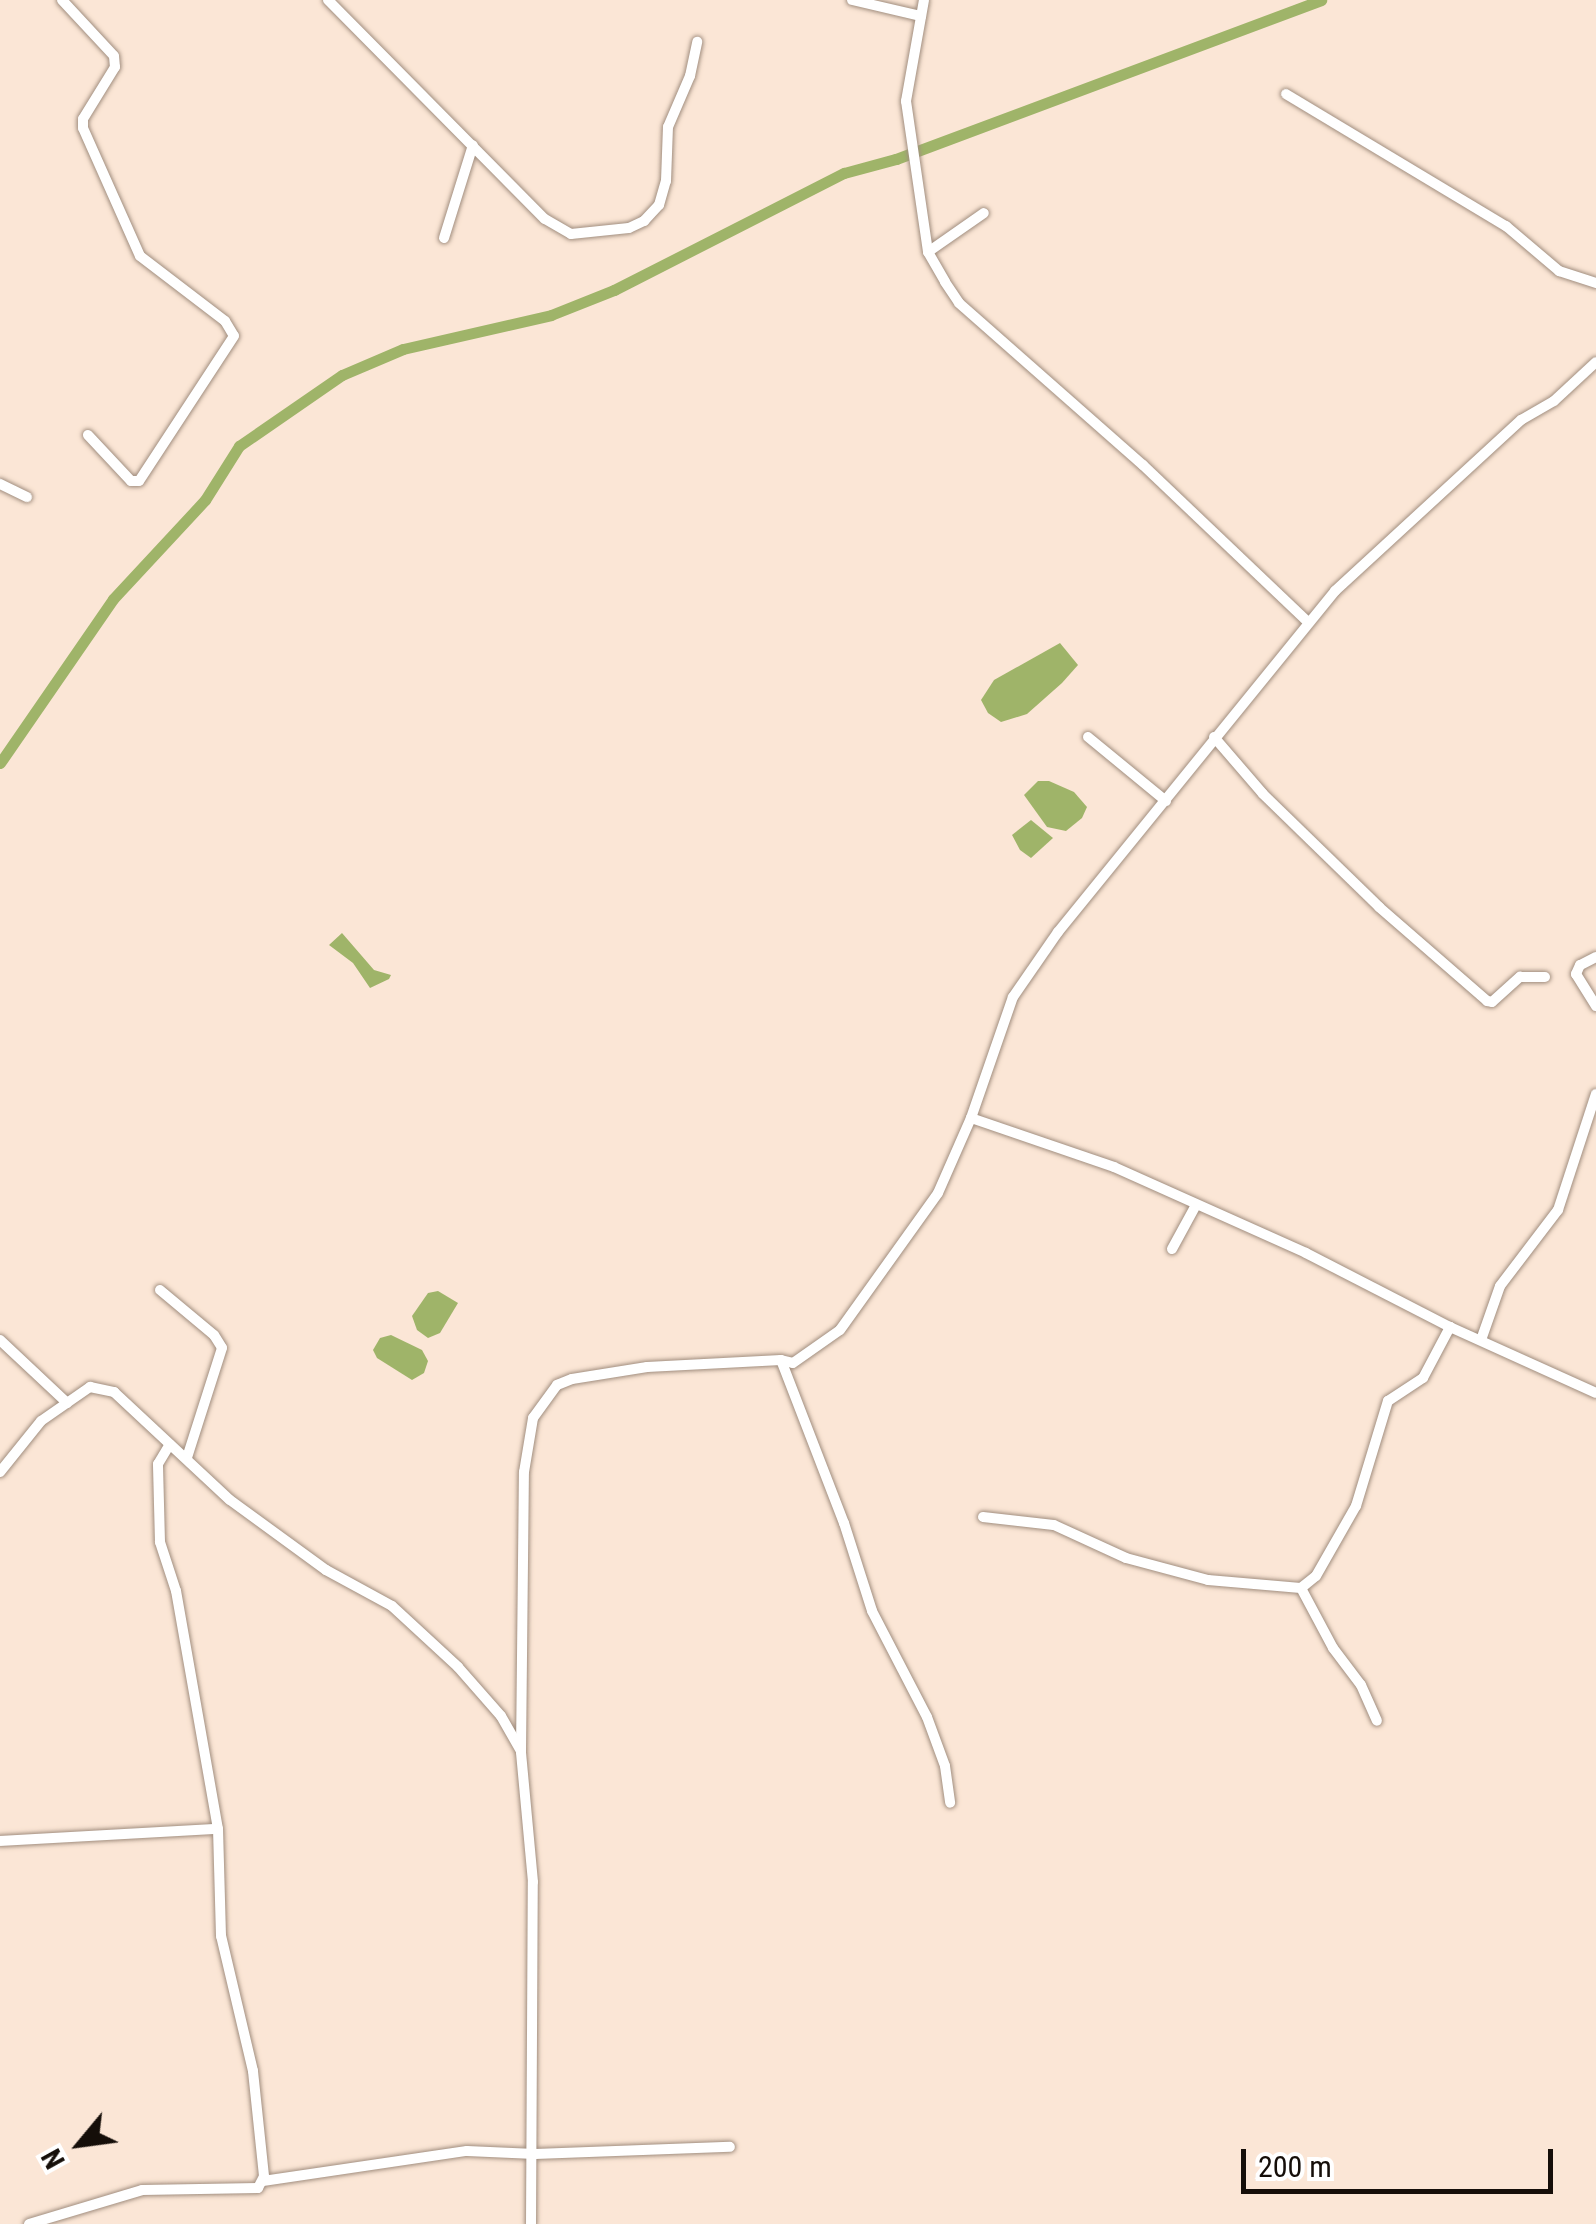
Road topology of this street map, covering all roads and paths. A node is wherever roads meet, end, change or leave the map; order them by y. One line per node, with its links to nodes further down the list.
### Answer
1 (62, 0): 14 (street)
2 (328, 0): 8 (street)
3 (852, 0): 5 (street)
4 (924, 0): 5 (street)
5 (921, 16): 11 (street)
6 (696, 42): 8 (street)
7 (1286, 94): 12 (street)
8 (473, 145): 10 (street)
9 (984, 213): 11 (street)
10 (444, 238)
11 (928, 252): 17 (street)
12 (1596, 284)
13 (1596, 362): 17 (street)
14 (88, 435)
15 (0, 484): 16 (street)
16 (27, 497)
17 (1308, 622): 19 (street)
18 (1088, 737): 20 (street)
19 (1214, 737): 20 (street); 22 (street)
20 (1166, 801): 25 (street)
21 (1596, 956): 23 (street)
22 (1544, 978)
23 (1596, 1006)
24 (1596, 1094): 31 (street)
25 (971, 1118): 26 (street); 32 (street)
26 (1196, 1205): 27 (street); 29 (street)
27 (1172, 1248)
28 (160, 1290): 36 (street)
29 (1450, 1326): 31 (street); 39 (street)
30 (0, 1340): 34 (street)
31 (1481, 1340): 33 (street)
32 (782, 1360): 41 (street); 42 (street)
33 (1596, 1393)
34 (67, 1403): 35 (street); 37 (street)
35 (170, 1444): 36 (street); 43 (street)
36 (187, 1458): 41 (street)
37 (0, 1472)
38 (983, 1516): 39 (street)
39 (1301, 1588): 40 (street)
40 (1377, 1721)
41 (521, 1752): 46 (street)
42 (950, 1803)
43 (218, 1829): 44 (street); 47 (street)
44 (0, 1842)
45 (730, 2147): 46 (street)
46 (535, 2154): 47 (street); 49 (street)
47 (263, 2181): 48 (street)
48 (30, 2224)
49 (531, 2224)

